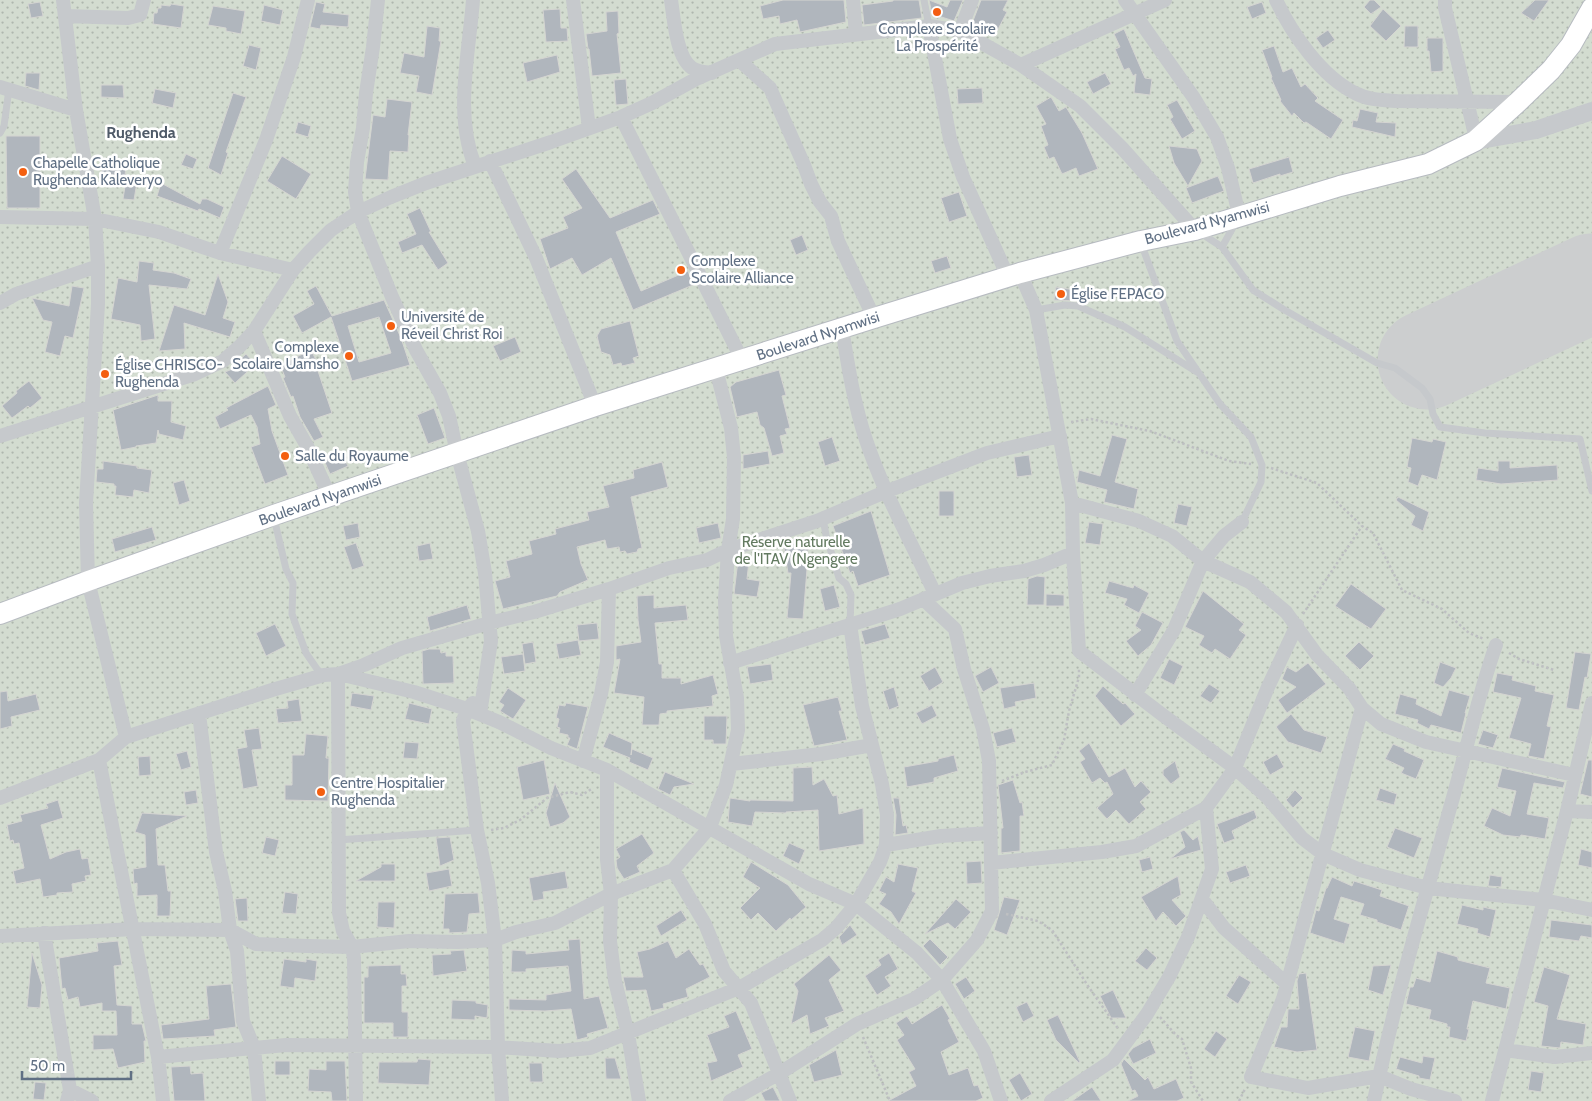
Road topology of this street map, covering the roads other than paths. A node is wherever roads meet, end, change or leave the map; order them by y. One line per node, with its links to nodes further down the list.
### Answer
1 (63, 0): 17 (street)
2 (144, 0): 17 (street)
3 (308, 0): 44 (street)
4 (378, 0): 37 (street)
5 (473, 0): 36 (street)
6 (572, 0): 32 (street)
7 (671, 0): 22 (street)
8 (853, 0): 20 (street)
9 (924, 0): 18 (lane)
10 (972, 0): 19 (street)
11 (1125, 0): 16 (street)
12 (1165, 0): 16 (street)
13 (1276, 0): 27 (street)
14 (1445, 0): 27 (street)
15 (1592, 8): 28 (main road, Boulevard Nyamwisi)
16 (1135, 13): 23 (street); 38 (street)
17 (65, 16): 29 (street)
18 (929, 26): 19 (street); 20 (street); 47 (street)
19 (960, 31): 23 (street)
20 (856, 34): 21 (street)
21 (739, 60): 24 (street); 50 (street)
22 (686, 62): 24 (street); 26 (street)
23 (1021, 65): 41 (street)
24 (712, 72): 26 (street)
25 (4, 87): 29 (street); 33 (lane)
26 (674, 91): 31 (street)
27 (1466, 102): 28 (street); 34 (street)
28 (1518, 102): 34 (main road, Boulevard Nyamwisi)
29 (76, 110): 40 (street)
30 (1592, 111): 34 (street)
31 (621, 117): 32 (street); 53 (street)
32 (589, 128): 35 (street)
33 (0, 133)
34 (1475, 140): 38 (main road, Boulevard Nyamwisi)
35 (490, 161): 36 (street); 57 (street)
36 (475, 166): 37 (street)
37 (358, 212): 46 (street); 60 (street)
38 (1239, 215): 41 (main road, Boulevard Nyamwisi); 43 (lane)
39 (0, 217): 40 (street)
40 (95, 218): 44 (street); 45 (street)
41 (1195, 230): 42 (main road, Boulevard Nyamwisi); 43 (lane)
42 (1141, 241): 47 (main road, Boulevard Nyamwisi); 55 (lane)
43 (1222, 247): 61 (lane)
44 (220, 253): 46 (street)
45 (98, 266): 48 (street); 56 (street)
46 (293, 270): 52 (street)
47 (1014, 275): 49 (street); 50 (main road, Boulevard Nyamwisi)
48 (0, 303)
49 (1036, 310): 55 (lane); 58 (street)
50 (874, 318): 51 (main road, Boulevard Nyamwisi)
51 (842, 328): 53 (main road, Boulevard Nyamwisi); 62 (street)
52 (254, 330): 56 (street); 63 (street)
53 (742, 360): 54 (main road, Boulevard Nyamwisi)
54 (716, 369): 57 (main road, Boulevard Nyamwisi); 68 (street)
55 (1201, 375): 67 (lane)
56 (91, 406): 59 (street); 71 (street)
57 (595, 406): 60 (main road, Boulevard Nyamwisi)
58 (1059, 430): 62 (street); 64 (street)
59 (0, 436)
60 (457, 453): 63 (main road, Boulevard Nyamwisi); 75 (street)
61 (1592, 491)
62 (885, 492): 66 (street); 73 (street)
63 (330, 497): 65 (main road, Boulevard Nyamwisi)
64 (1072, 503): 69 (street); 70 (street)
65 (274, 515): 71 (main road, Boulevard Nyamwisi); 81 (lane)
66 (823, 519): 68 (street); 76 (lane)
67 (1242, 522): 70 (street)
68 (728, 550): 72 (street); 79 (street)
69 (1073, 553): 73 (street); 83 (street)
70 (1203, 561): 77 (street); 83 (street)
71 (88, 581): 74 (main road, Boulevard Nyamwisi); 89 (street)
72 (609, 589): 75 (street); 93 (street)
73 (929, 597): 76 (street); 104 (street)
74 (0, 614)
75 (489, 623): 80 (street); 82 (street)
76 (850, 624): 79 (street); 90 (street)
77 (1296, 624): 85 (street); 95 (street)
78 (1496, 645): 91 (street)
79 (730, 663): 94 (street)
80 (338, 674): 81 (street); 86 (street); 105 (street)
81 (324, 675): 87 (street)
82 (484, 692): 86 (street); 88 (street)
83 (1135, 695): 95 (street)
84 (1592, 706): 97 (street)
85 (1362, 708): 91 (street); 107 (street)
86 (467, 709): 88 (street); 103 (street)
87 (198, 714): 89 (street); 117 (street)
88 (480, 714): 93 (street)
89 (126, 737): 92 (street)
90 (872, 745): 94 (street); 106 (street)
91 (1466, 752): 97 (street); 110 (street)
92 (99, 760): 98 (street); 116 (street)
93 (583, 761): 96 (street)
94 (731, 764): 102 (street)
95 (1234, 768): 99 (street); 107 (street)
96 (607, 775): 102 (street); 111 (street)
97 (1574, 775): 100 (street)
98 (0, 798)
99 (1206, 808): 108 (street); 112 (street)
100 (1567, 811): 101 (street); 113 (street)
101 (1592, 812)
102 (710, 827): 109 (street); 114 (street)
103 (477, 831): 105 (lane); 120 (street)
104 (990, 834): 106 (street); 108 (street)
105 (338, 840): 121 (street)
106 (886, 844): 114 (street)
107 (1323, 854): 110 (street); 123 (street)
108 (991, 863): 122 (street)
109 (673, 870): 111 (street); 124 (street)
110 (1428, 888): 113 (street); 133 (street)
111 (611, 894): 120 (street); 125 (street)
112 (1202, 899): 123 (street); 144 (street)
113 (1543, 900): 115 (street); 129 (street)
114 (856, 904): 122 (street); 124 (street)
115 (1592, 910)
116 (134, 929): 117 (street); 118 (street); 131 (street)
117 (230, 930): 121 (street); 128 (street)
118 (44, 933): 119 (street); 134 (street)
119 (0, 936)
120 (495, 940): 121 (street); 127 (street)
121 (352, 947): 126 (street)
122 (942, 980): 132 (street); 143 (street)
123 (1288, 984): 133 (street)
124 (739, 988): 125 (street); 132 (street)
125 (628, 1034): 127 (street); 140 (street)
126 (356, 1046): 127 (street); 128 (street); 138 (street)
127 (498, 1047): 139 (street)
128 (254, 1048): 131 (street); 137 (street)
129 (1505, 1050): 130 (street); 147 (street)
130 (1592, 1053)
131 (158, 1057): 136 (street)
132 (780, 1073): 141 (street); 142 (street)
133 (1379, 1076): 145 (street); 146 (street)
134 (68, 1095): 135 (street)
135 (92, 1101)
136 (163, 1101)
137 (259, 1101)
138 (356, 1101)
139 (502, 1101)
140 (639, 1101)
141 (730, 1101)
142 (790, 1101)
143 (1000, 1101)
144 (1051, 1101)
145 (1374, 1101)
146 (1455, 1101)
147 (1492, 1101)

